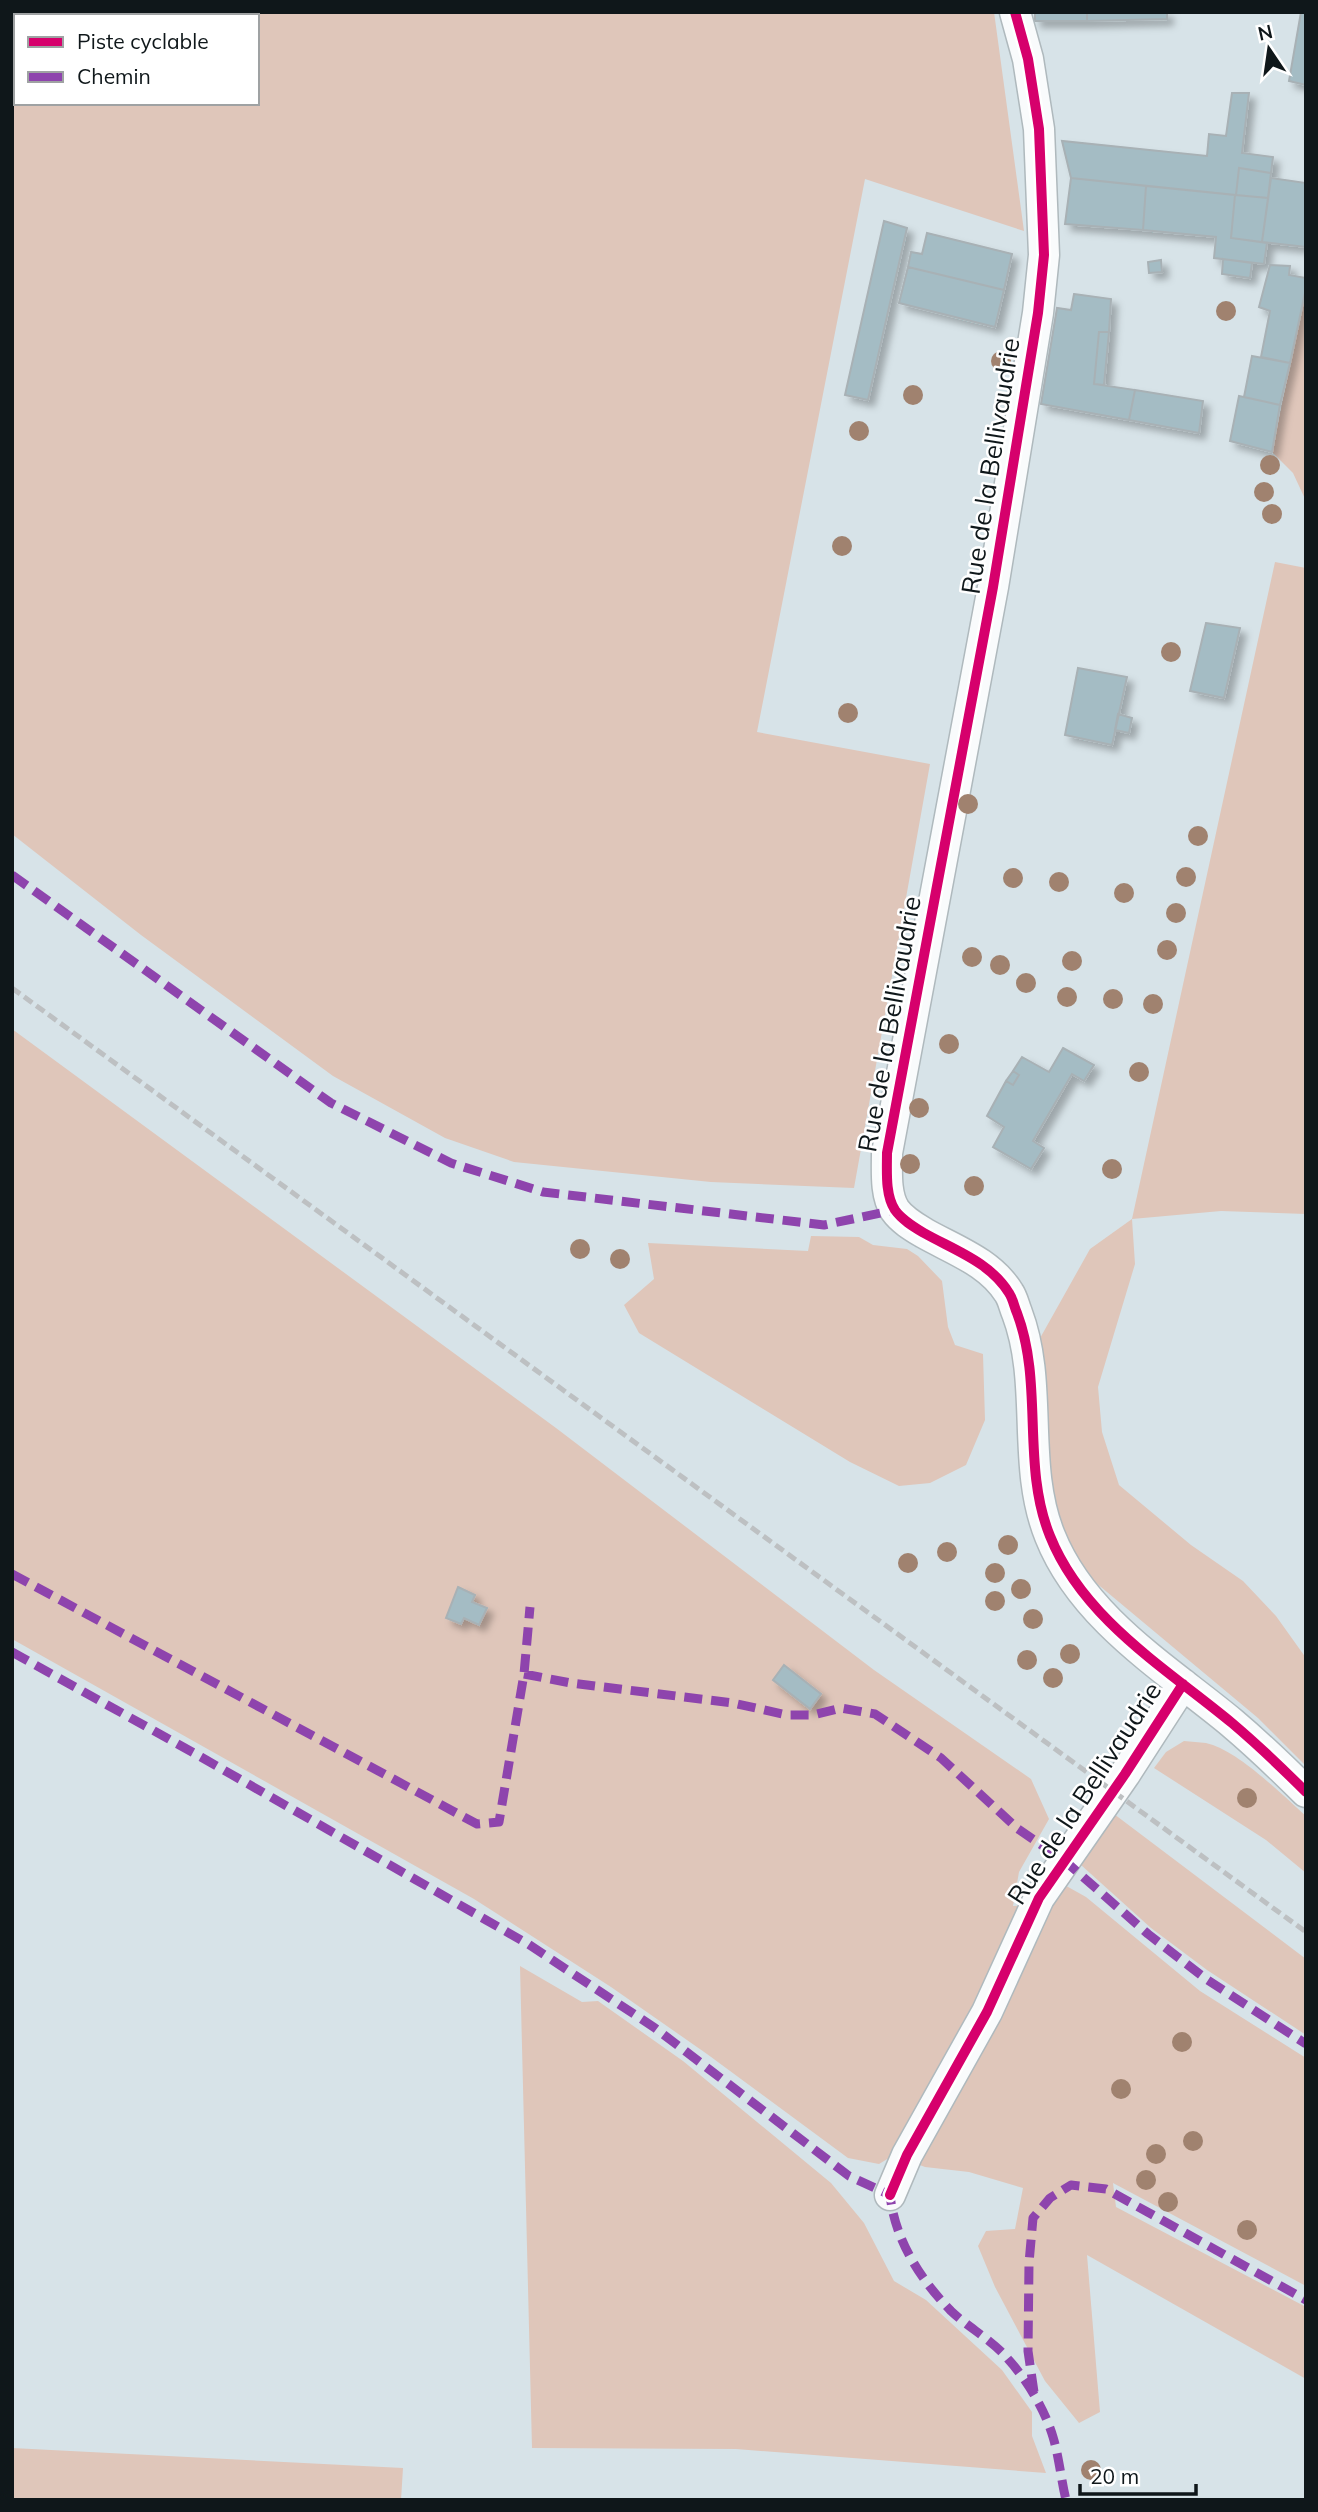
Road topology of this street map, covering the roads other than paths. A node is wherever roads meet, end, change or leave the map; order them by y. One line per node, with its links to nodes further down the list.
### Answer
1 (1015, 12): 2 (street, Rue de la Bellivaudrie)
2 (1183, 1684): 3 (street); 4 (street, Rue de la Bellivaudrie)
3 (1306, 1792)
4 (890, 2195)

